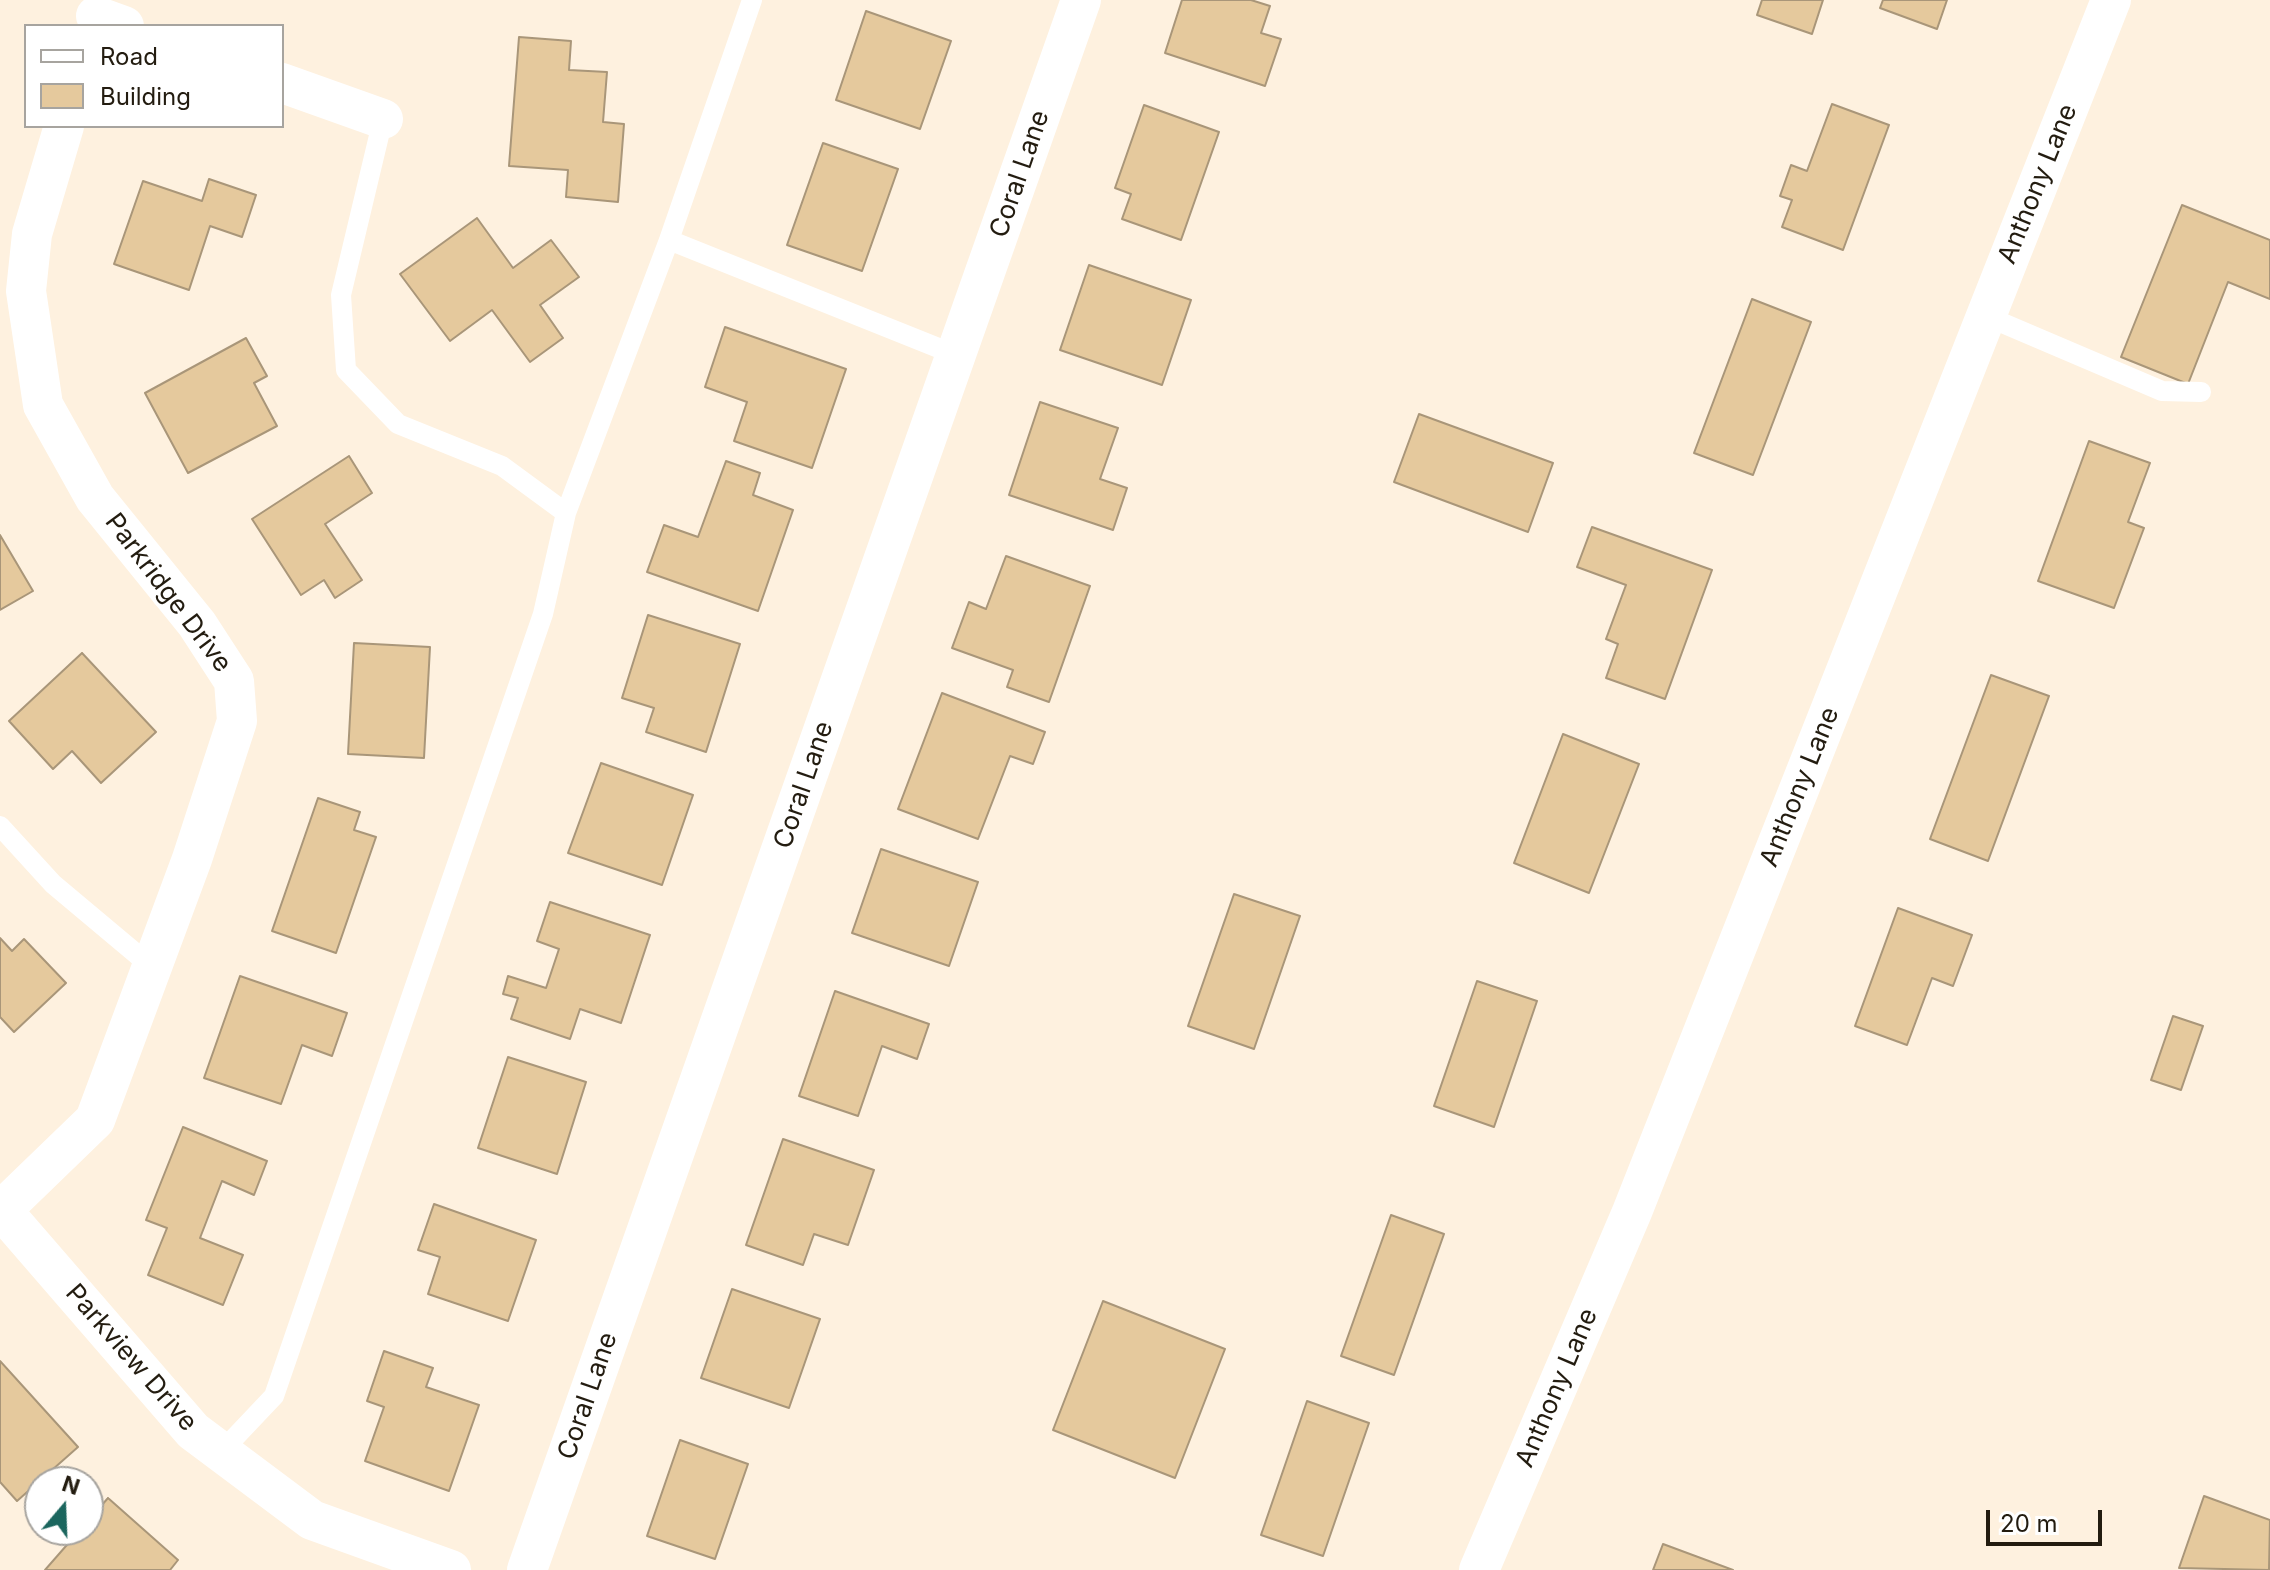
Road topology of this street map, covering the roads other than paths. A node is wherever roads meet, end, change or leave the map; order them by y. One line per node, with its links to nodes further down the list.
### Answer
1 (752, 0): 7 (lane)
2 (1081, 0): 9 (street, Coral Lane)
3 (2111, 0): 8 (street, Anthony Lane)
4 (284, 84): 5 (street)
5 (383, 119): 11 (lane)
6 (63, 128): 13 (street, Parkridge Drive)
7 (669, 240): 9 (lane); 11 (lane)
8 (1986, 316): 10 (lane); 18 (street, Anthony Lane)
9 (956, 355): 17 (street, Coral Lane)
10 (2201, 392)
11 (566, 513): 15 (lane)
12 (0, 826): 13 (lane)
13 (152, 967): 14 (street, Parkridge Drive)
14 (1, 1209): 15 (street, Parkview Drive)
15 (221, 1452): 16 (street, Parkview Drive)
16 (451, 1570)
17 (527, 1570)
18 (1479, 1570)

